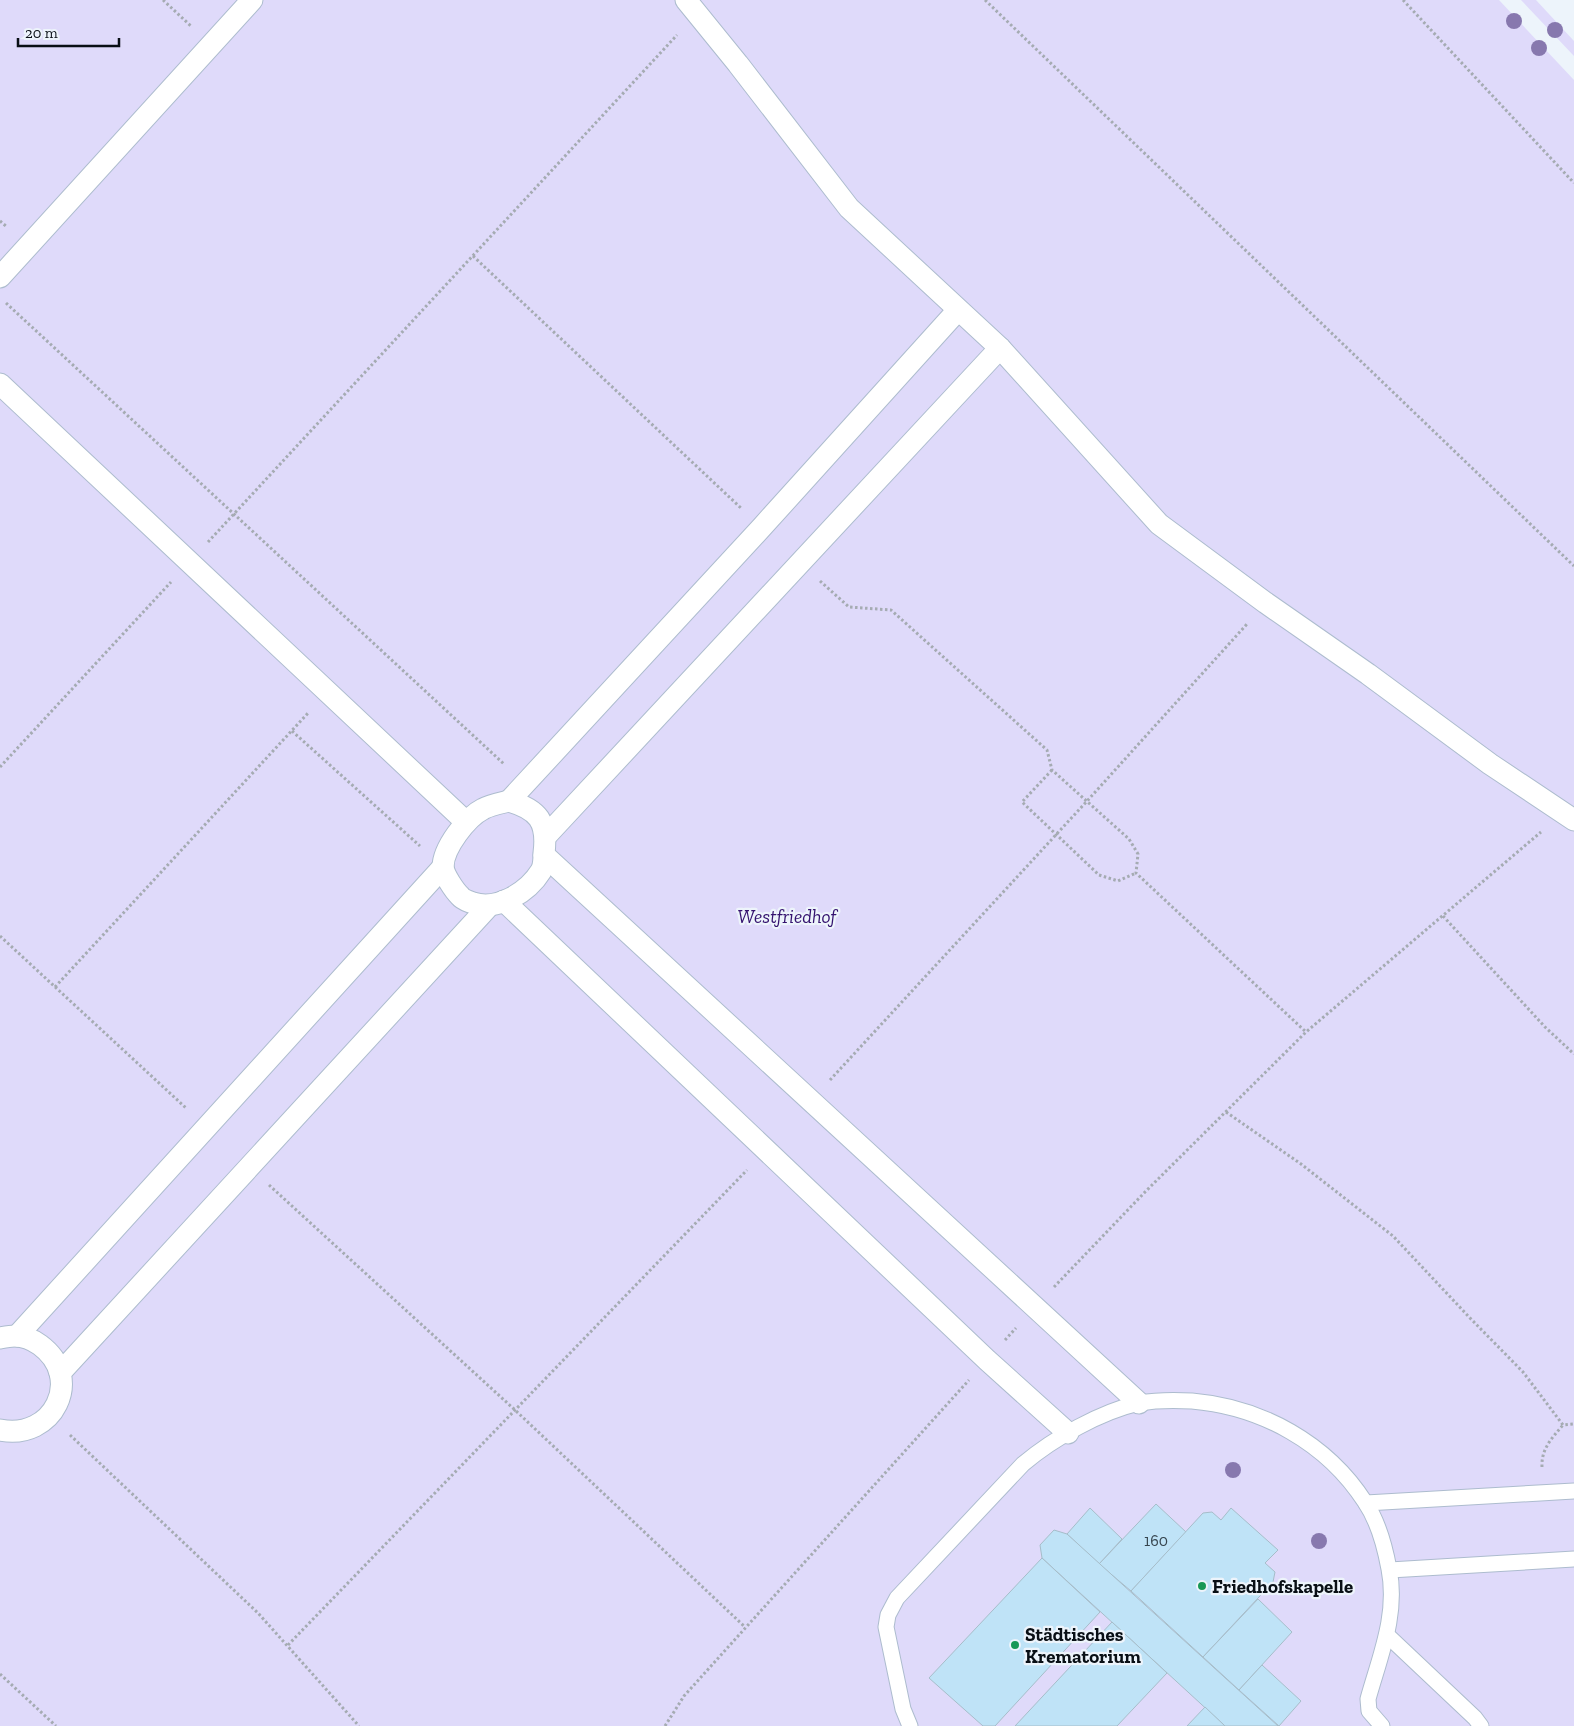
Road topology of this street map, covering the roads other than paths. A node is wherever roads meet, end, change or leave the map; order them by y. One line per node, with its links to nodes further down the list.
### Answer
1 (252, 0): 3 (street)
2 (692, 7): 4 (street)
3 (0, 277)
4 (958, 310): 5 (street); 7 (street)
5 (1000, 348): 8 (street); 10 (street)
6 (0, 384): 9 (street)
7 (508, 801): 9 (street); 10 (street)
8 (1569, 816)
9 (466, 822): 11 (street)
10 (545, 846): 12 (street); 15 (street)
11 (443, 867): 12 (street); 13 (street)
12 (497, 903): 14 (street); 17 (street)
13 (8, 1337): 14 (street)
14 (60, 1373): 16 (street)
15 (1139, 1403): 17 (lane); 19 (lane)
16 (0, 1430)
17 (1068, 1434): 23 (lane)
18 (1574, 1491): 19 (lane)
19 (1366, 1503): 21 (lane)
20 (1574, 1559): 21 (lane)
21 (1390, 1570): 22 (lane)
22 (1387, 1635): 24 (lane); 25 (lane)
23 (910, 1726)
24 (1382, 1726)
25 (1481, 1726)

